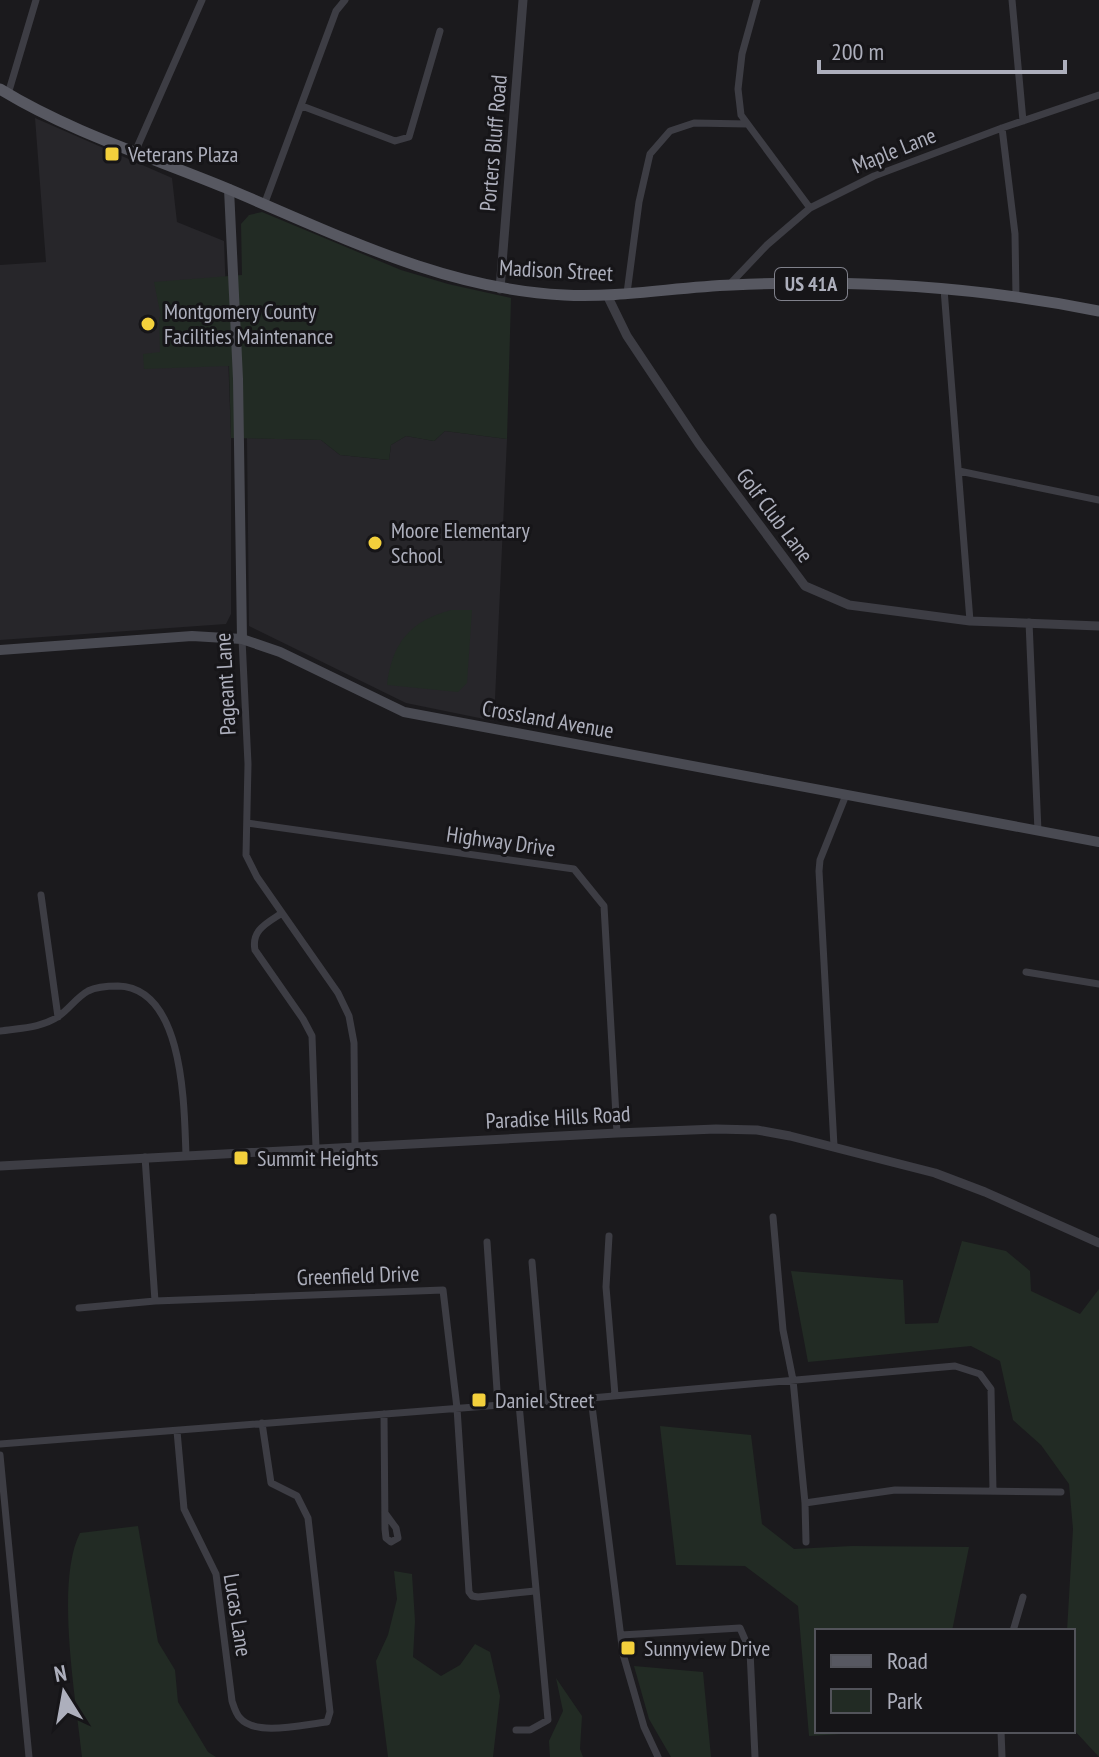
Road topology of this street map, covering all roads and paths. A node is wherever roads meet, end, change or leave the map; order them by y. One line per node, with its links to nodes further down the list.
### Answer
1 (36, 0): 8 (street)
2 (202, 0): 14 (street)
3 (345, 0): 10 (street)
4 (523, 0): 19 (street, Porters Bluff Road)
5 (757, 0): 12 (street)
6 (1012, 0): 11 (street)
7 (440, 31): 10 (street)
8 (4, 91): 14 (main road, Madison Street / US 41A)
9 (1099, 95): 11 (street, Maple Lane)
10 (302, 106): 16 (street)
11 (1023, 121): 13 (street, Maple Lane)
12 (747, 124): 17 (street); 21 (street)
13 (1002, 128): 17 (street, Maple Lane); 23 (street)
14 (135, 152): 15 (main road, Madison Street / US 41A)
15 (229, 189): 16 (main road, Madison Street / US 41A); 30 (main road, Pageant Lane)
16 (264, 205): 19 (main road, Madison Street / US 41A)
17 (810, 208): 18 (street, Maple Lane)
18 (729, 285): 20 (main road, Madison Street / US 41A); 21 (main road, Madison Street / US 41A)
19 (500, 289): 22 (main road, Madison Street / US 41A)
20 (944, 289): 23 (main road, Madison Street / US 41A); 25 (street)
21 (627, 293): 22 (main road, Madison Street / US 41A)
22 (607, 295): 27 (street, Golf Club Lane)
23 (1016, 297): 24 (main road, Madison Street / US 41A)
24 (1099, 311)
25 (959, 471): 26 (street); 27 (street)
26 (1099, 500)
27 (970, 621): 28 (street, Golf Club Lane)
28 (1029, 622): 29 (street, Golf Club Lane); 34 (street)
29 (1099, 626)
30 (242, 639): 31 (main road, Crossland Avenue); 32 (main road, Crossland Avenue); 33 (street, Pageant Lane)
31 (0, 650)
32 (846, 795): 34 (main road, Crossland Avenue); 44 (street)
33 (247, 823): 37 (street, Pageant Lane); 42 (street, Highway Drive)
34 (1038, 831): 35 (main road, Crossland Avenue)
35 (1099, 842)
36 (41, 895): 40 (street)
37 (282, 913): 43 (street, Pageant Lane); 45 (street)
38 (1026, 972): 39 (street)
39 (1099, 984)
40 (58, 1017): 41 (street); 46 (street)
41 (0, 1031)
42 (617, 1133): 43 (street, Paradise Hills Road); 44 (street, Paradise Hills Road)
43 (355, 1146): 45 (street, Paradise Hills Road)
44 (834, 1146): 52 (street, Paradise Hills Road)
45 (316, 1148): 46 (street, Paradise Hills Road)
46 (186, 1155): 47 (street, Paradise Hills Road)
47 (145, 1157): 48 (street, Paradise Hills Road); 54 (street)
48 (0, 1166)
49 (773, 1217): 56 (street)
50 (609, 1236): 57 (street)
51 (487, 1242): 61 (street)
52 (1099, 1243)
53 (532, 1262): 59 (street)
54 (155, 1301): 55 (street, Greenfield Drive); 62 (street, Greenfield Drive)
55 (79, 1308)
56 (793, 1380): 57 (street); 68 (street); 70 (street)
57 (615, 1395): 58 (street)
58 (591, 1398): 59 (street); 76 (street)
59 (544, 1402): 60 (street)
60 (519, 1404): 61 (street); 73 (street)
61 (498, 1405): 62 (street)
62 (457, 1408): 63 (street); 73 (street)
63 (384, 1414): 64 (street); 71 (street)
64 (262, 1423): 65 (street); 65 (street, Lucas Lane)
65 (177, 1431): 66 (street)
66 (0, 1444)
67 (0, 1455): 79 (street)
68 (993, 1491): 69 (street); 70 (street)
69 (1061, 1492)
70 (805, 1503): 72 (street)
71 (385, 1513)
72 (806, 1542)
73 (535, 1591): 77 (street)
74 (1023, 1597): 75 (street)
75 (1014, 1629)
76 (621, 1635): 80 (street); 81 (street)
77 (516, 1730)
78 (1001, 1733): 82 (street)
79 (29, 1757)
80 (658, 1757)
81 (755, 1757)
82 (1002, 1757)

